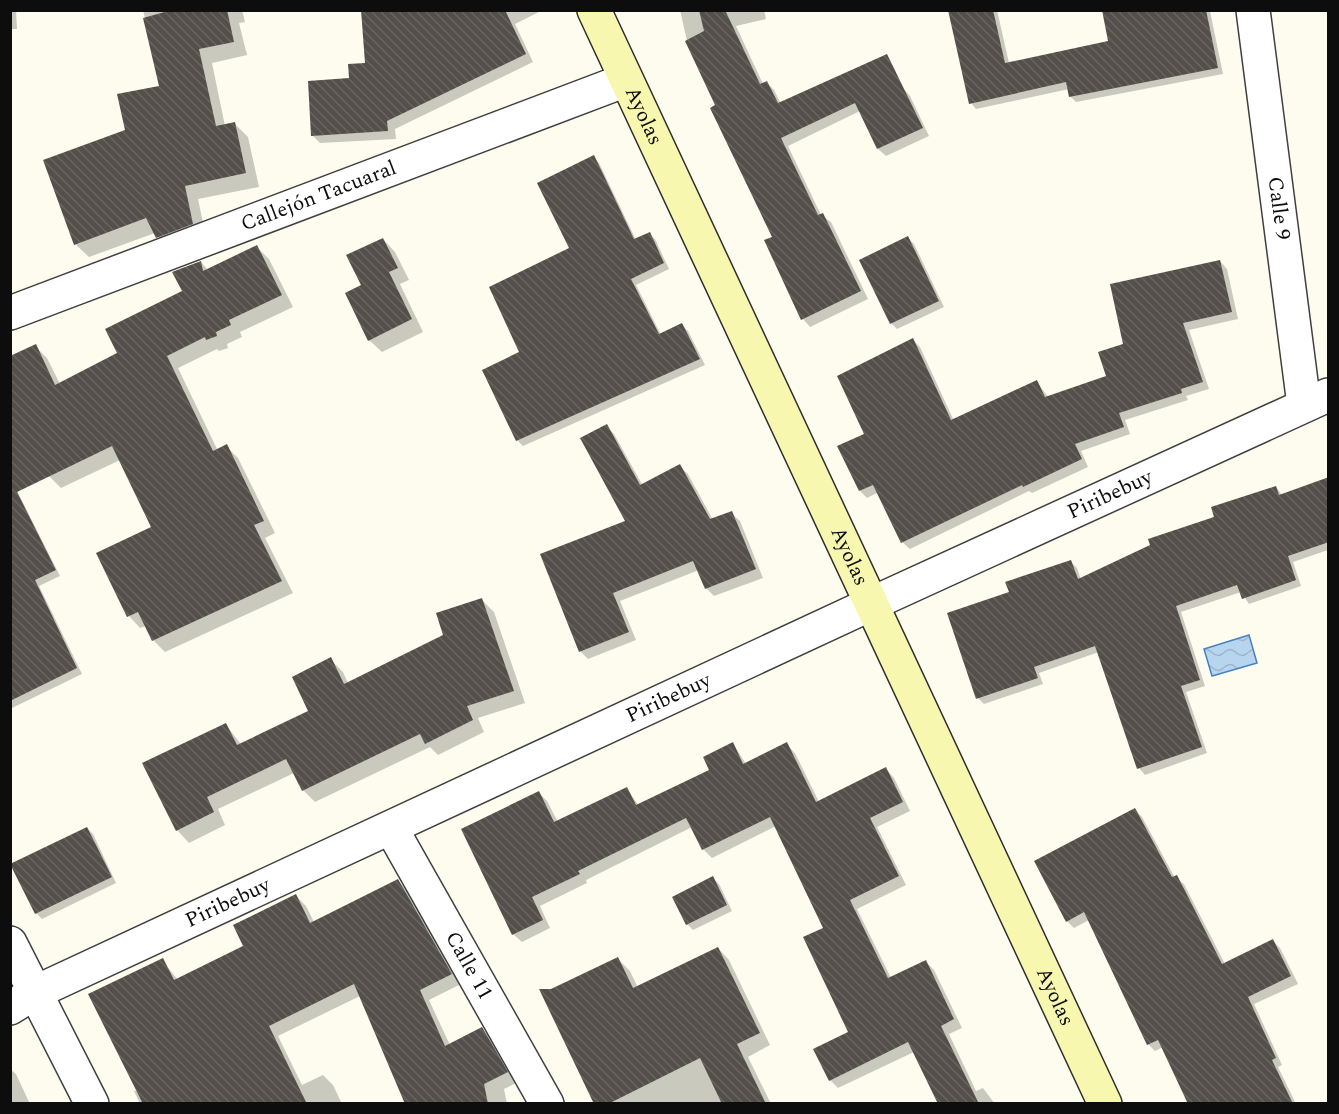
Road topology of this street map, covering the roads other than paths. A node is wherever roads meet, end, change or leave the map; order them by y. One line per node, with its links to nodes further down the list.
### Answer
1 (594, 10): 3 (street, Ayolas)
2 (1253, 10): 5 (street, Calle 9)
3 (626, 80): 4 (street, Callejón Tacuaral); 6 (street, Ayolas)
4 (10, 313)
5 (1316, 400): 6 (street, Piribebuy)
6 (871, 604): 7 (street, Piribebuy); 12 (street, Ayolas)
7 (391, 828): 9 (street, Piribebuy); 11 (street, Calle 11)
8 (10, 944): 9 (street)
9 (22, 1001): 10 (street)
10 (92, 1104)
11 (547, 1104)
12 (1105, 1104)

